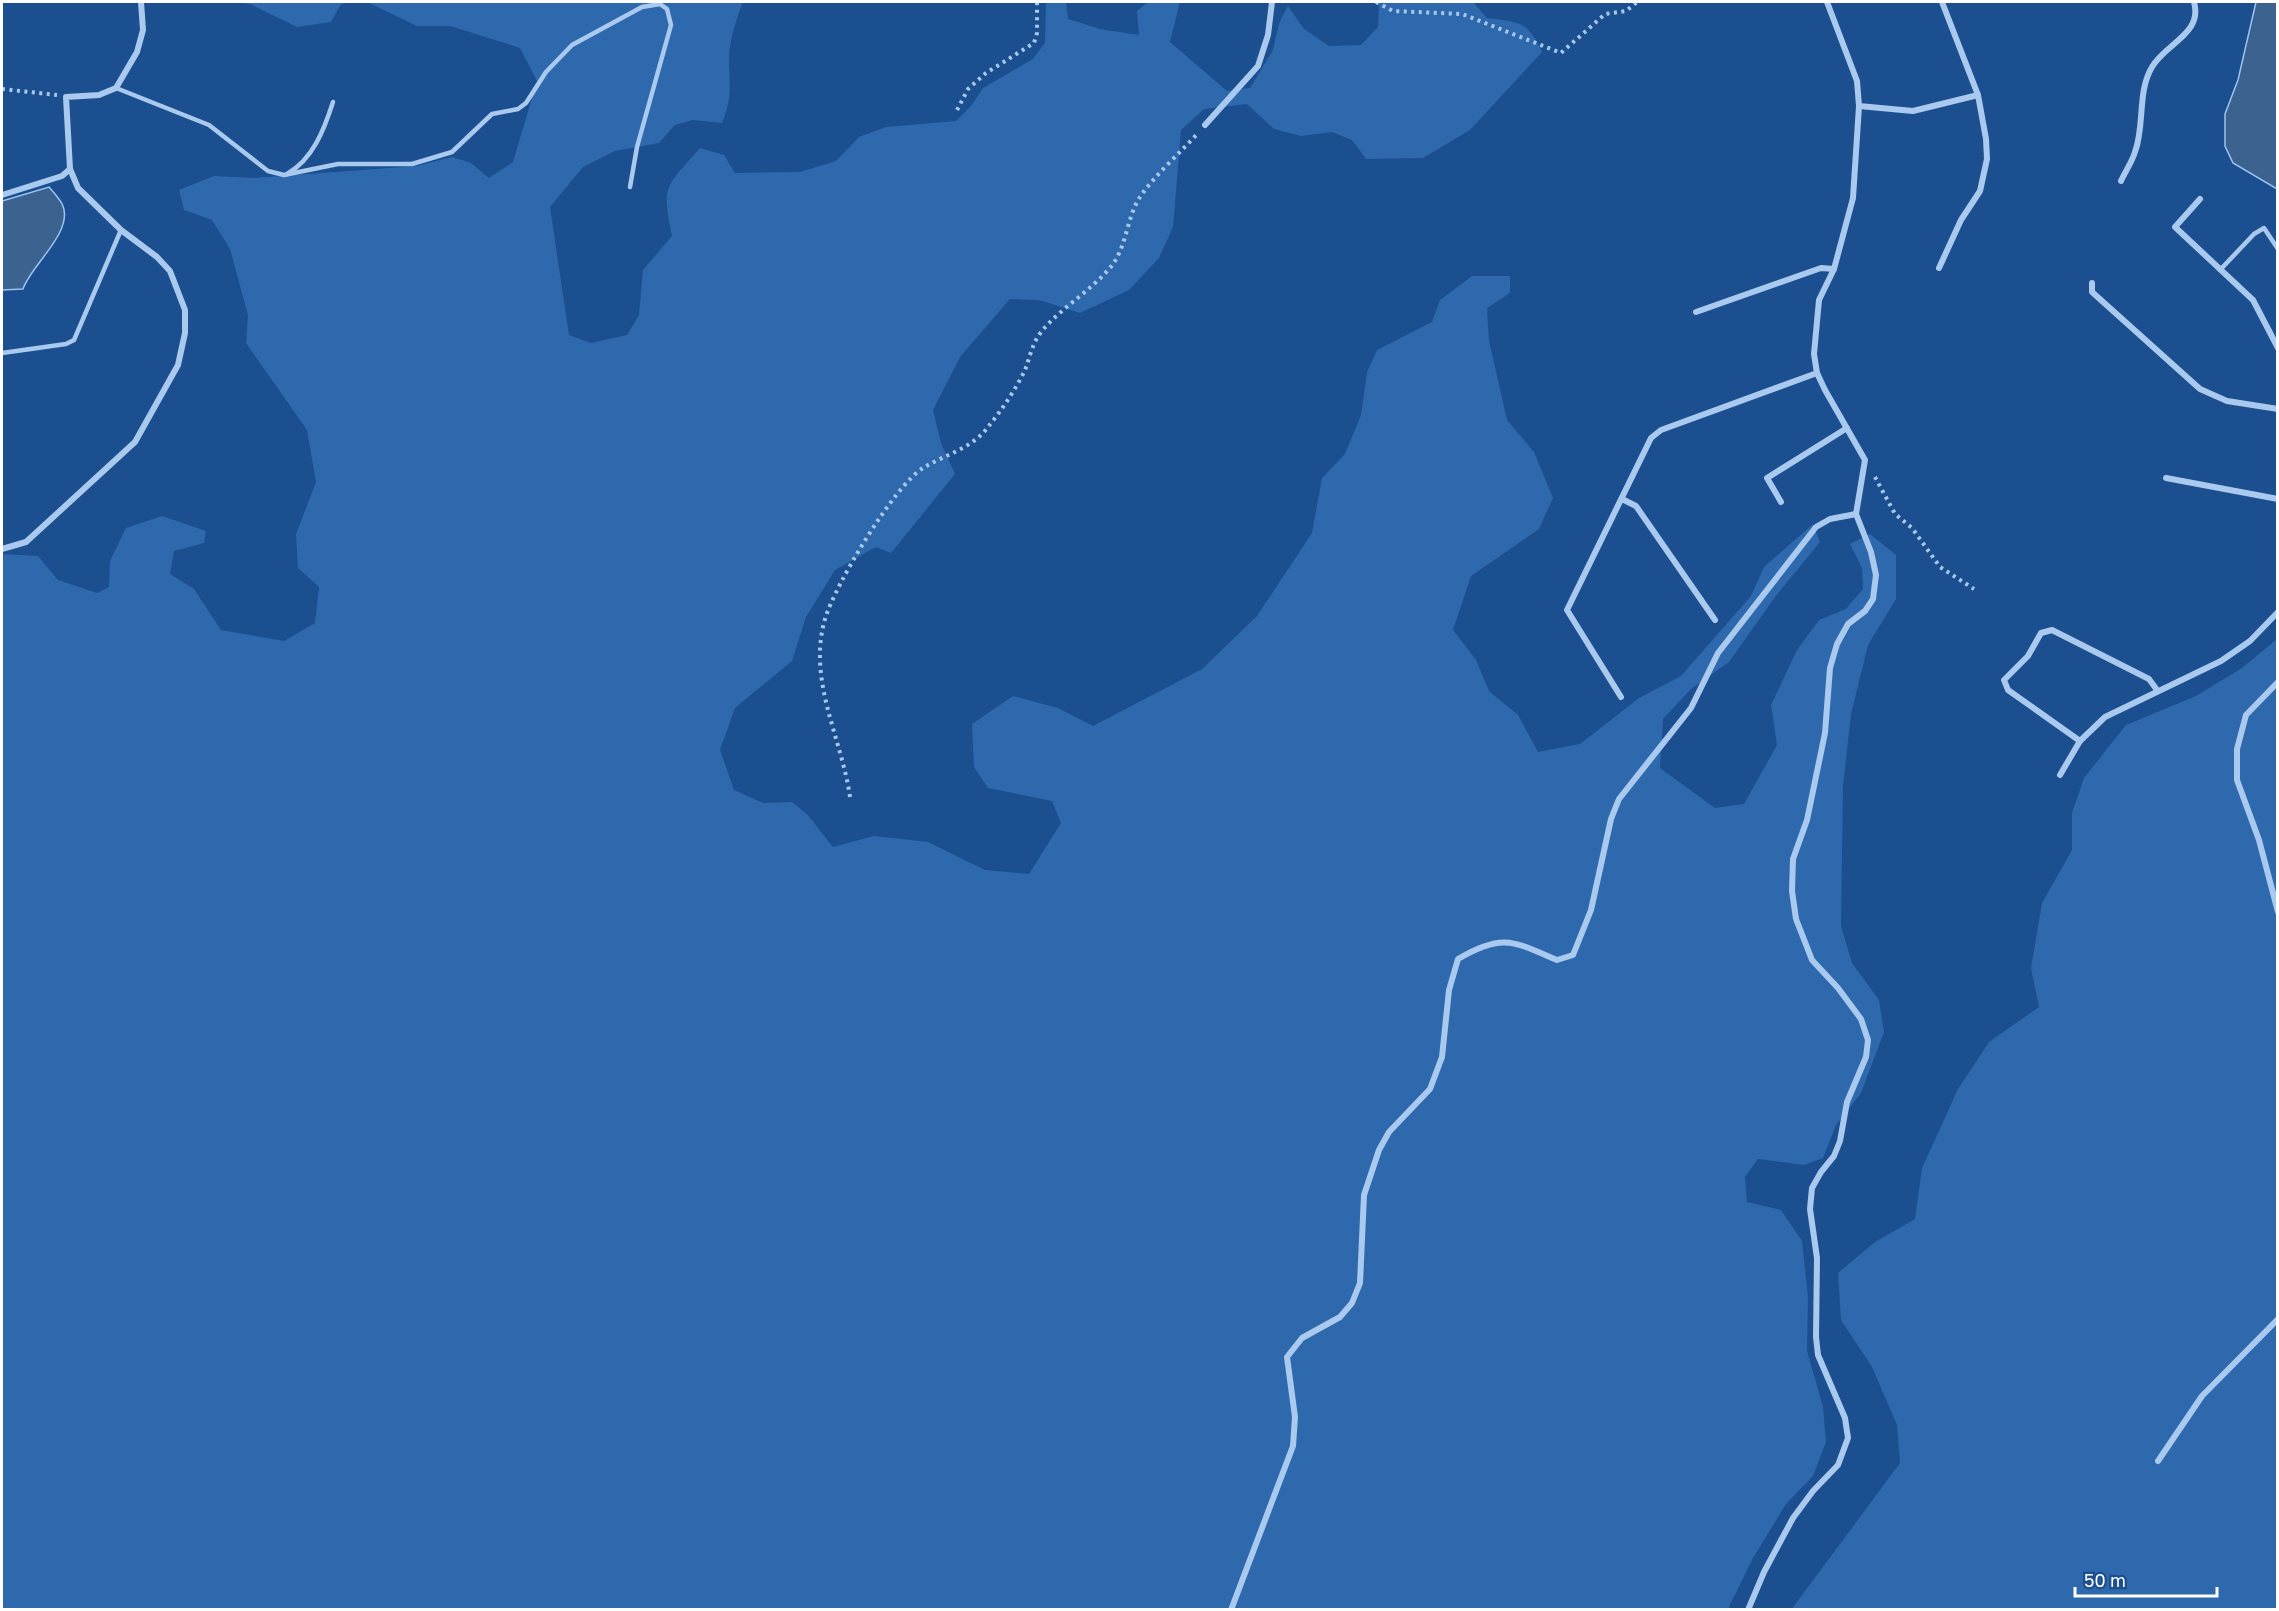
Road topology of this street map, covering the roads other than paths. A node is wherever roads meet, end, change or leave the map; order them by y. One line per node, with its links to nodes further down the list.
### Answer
1 (141, 2): 6 (street)
2 (1272, 2): 10 (street)
3 (1827, 2): 9 (street)
4 (1942, 2): 7 (street)
5 (2194, 2): 13 (street)
6 (116, 88): 11 (street); 12 (lane)
7 (1978, 95): 9 (street); 19 (street)
8 (333, 102): 12 (lane)
9 (1859, 106): 20 (street)
10 (1205, 125)
11 (70, 169): 15 (street); 17 (street)
12 (284, 175): 14 (lane)
13 (2121, 181)
14 (630, 187)
15 (2, 195)
16 (2200, 199): 21 (street)
17 (121, 230): 27 (lane); 36 (street)
18 (2277, 249): 21 (lane)
19 (1939, 268)
20 (1834, 269): 23 (street); 28 (street)
21 (2220, 270): 25 (street)
22 (2092, 283): 29 (street)
23 (1696, 312)
24 (2277, 333): 25 (lane)
25 (2270, 336): 26 (street)
26 (2277, 348)
27 (2, 353)
28 (1817, 373): 30 (street); 32 (street)
29 (2277, 409)
30 (1847, 428): 34 (street); 35 (street)
31 (2166, 478): 33 (street)
32 (1622, 499): 38 (street); 41 (street)
33 (2277, 499)
34 (1780, 502)
35 (1856, 514): 47 (street); 48 (street)
36 (2, 549)
37 (2277, 612): 40 (street)
38 (1715, 620)
39 (2277, 682): 44 (street)
40 (2157, 690): 42 (street); 42 (street)
41 (1621, 697)
42 (2080, 741): 43 (street)
43 (2060, 775)
44 (2277, 912)
45 (2277, 1319): 46 (street)
46 (2158, 1461)
47 (1231, 1610)
48 (1748, 1610)

